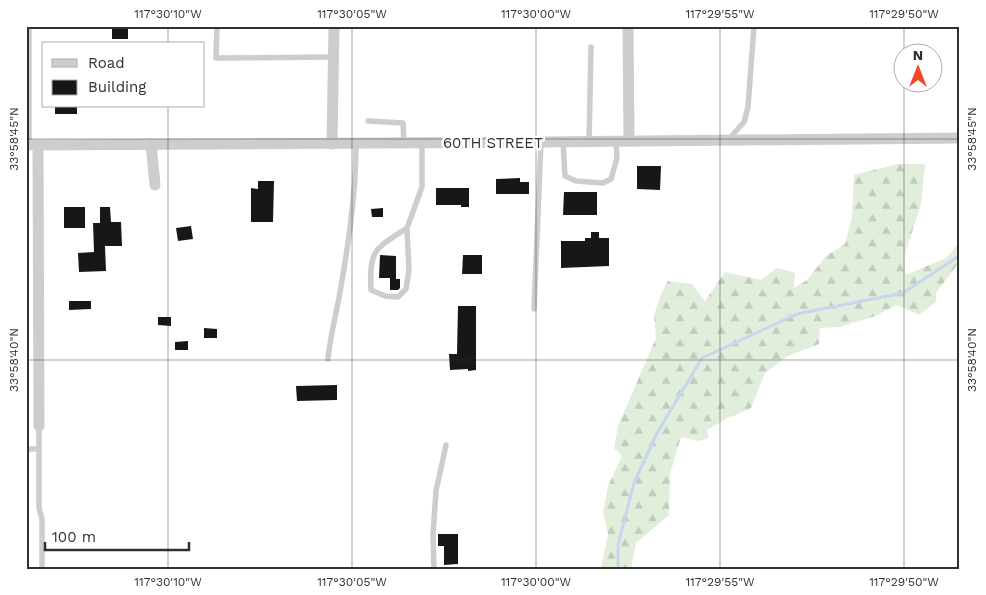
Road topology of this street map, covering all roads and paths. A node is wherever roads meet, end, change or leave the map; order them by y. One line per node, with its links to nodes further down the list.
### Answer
1 (29, 26): 21 (lane)
2 (217, 26): 7 (lane)
3 (334, 26): 7 (street)
4 (628, 26): 15 (street)
5 (754, 26): 10 (lane)
6 (591, 47): 13 (lane)
7 (333, 57): 19 (street)
8 (368, 121): 16 (lane)
9 (960, 138): 10 (street, 60TH STREET)
10 (728, 140): 15 (street, 60TH STREET)
11 (541, 142): 12 (street, 60TH STREET); 17 (street, 60TH STREET); 24 (lane)
12 (564, 142): 13 (street, 60TH STREET); 14 (lane)
13 (589, 142): 14 (street, 60TH STREET)
14 (616, 142): 15 (street, 60TH STREET)
15 (630, 142)
16 (404, 143): 17 (street, 60TH STREET); 20 (street, 60TH STREET)
17 (422, 143): 23 (lane)
18 (151, 144): 19 (street, 60TH STREET); 21 (street, 60TH STREET); 22 (street)
19 (332, 144): 20 (street, 60TH STREET)
20 (356, 144): 25 (lane)
21 (31, 145): 26 (street)
22 (155, 185)
23 (407, 228): 23 (lane)
24 (534, 309)
25 (328, 359)
26 (39, 426): 29 (lane)
27 (446, 445): 31 (lane)
28 (26, 449): 29 (lane)
29 (38, 449): 30 (lane)
30 (42, 569)
31 (434, 569)

